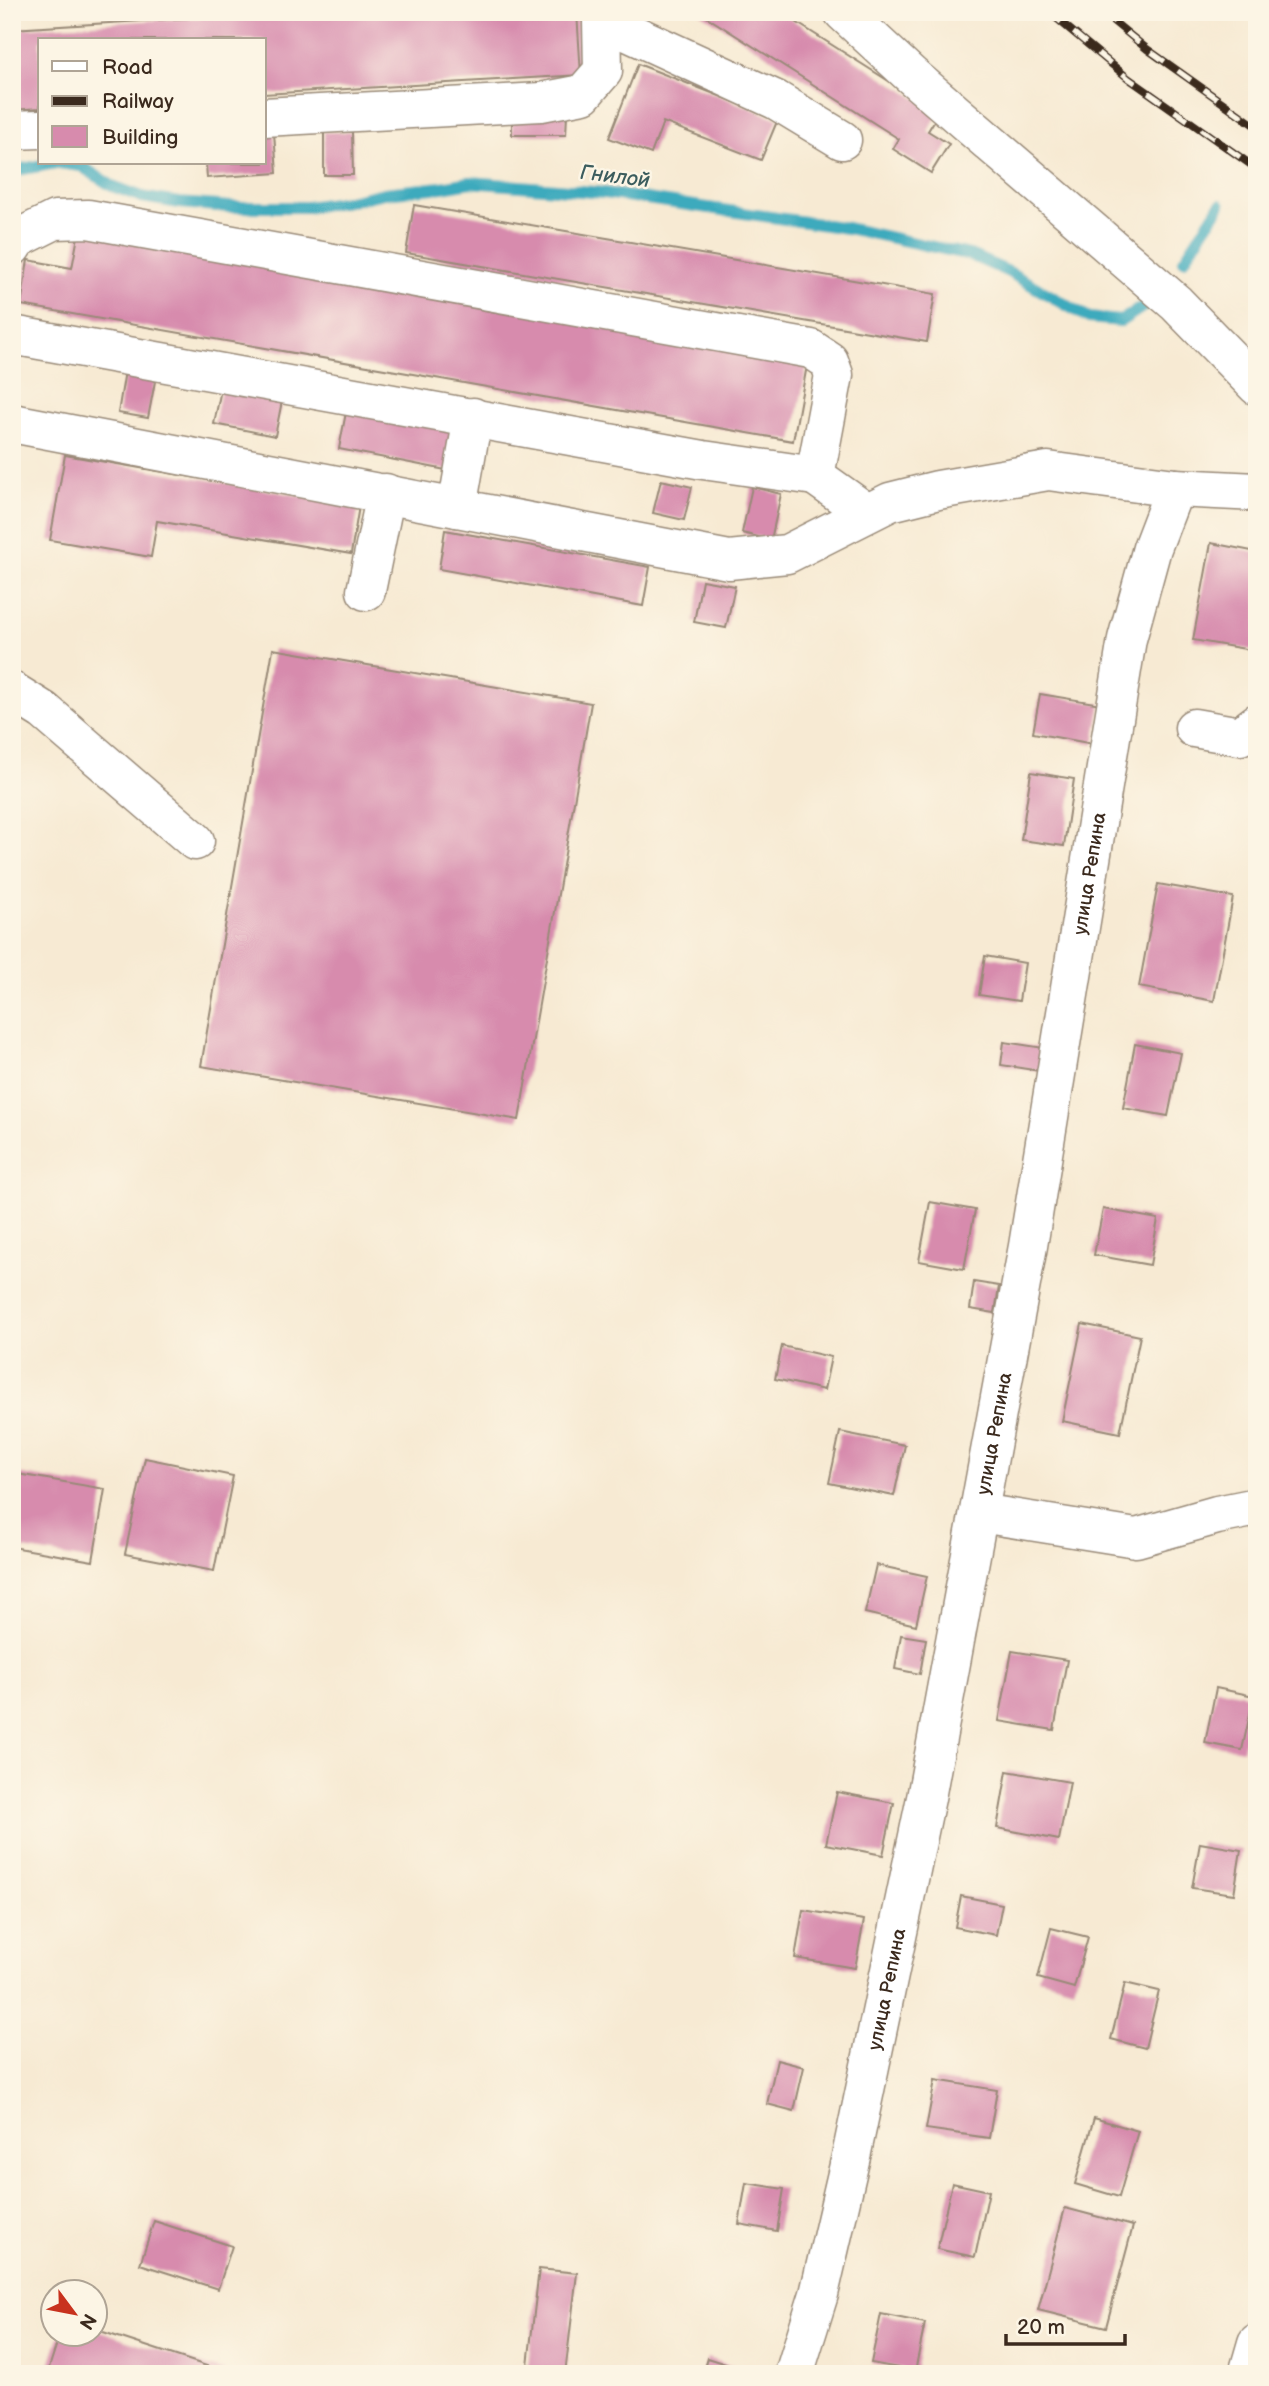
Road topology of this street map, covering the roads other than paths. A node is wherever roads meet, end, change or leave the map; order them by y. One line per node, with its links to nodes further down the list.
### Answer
1 (843, 12): 9 (street)
2 (601, 16): 3 (street); 6 (street)
3 (266, 117)
4 (38, 129): 5 (street)
5 (12, 131)
6 (842, 140)
7 (12, 247): 12 (street)
8 (12, 335): 10 (street)
9 (1257, 386)
10 (473, 417): 12 (street); 16 (street)
11 (12, 422): 15 (street)
12 (815, 475): 17 (street)
13 (1175, 488): 14 (street); 17 (street); 24 (street, улица Репина)
14 (1257, 492)
15 (387, 493): 16 (street); 18 (street)
16 (457, 508): 17 (street)
17 (867, 513)
18 (366, 591)
19 (12, 691): 22 (street)
20 (1257, 723): 21 (street)
21 (1194, 728)
22 (195, 841)
23 (1257, 1507): 24 (street)
24 (980, 1513): 26 (street, улица Репина)
25 (1257, 2343): 27 (street)
26 (794, 2374)
27 (1248, 2374)

